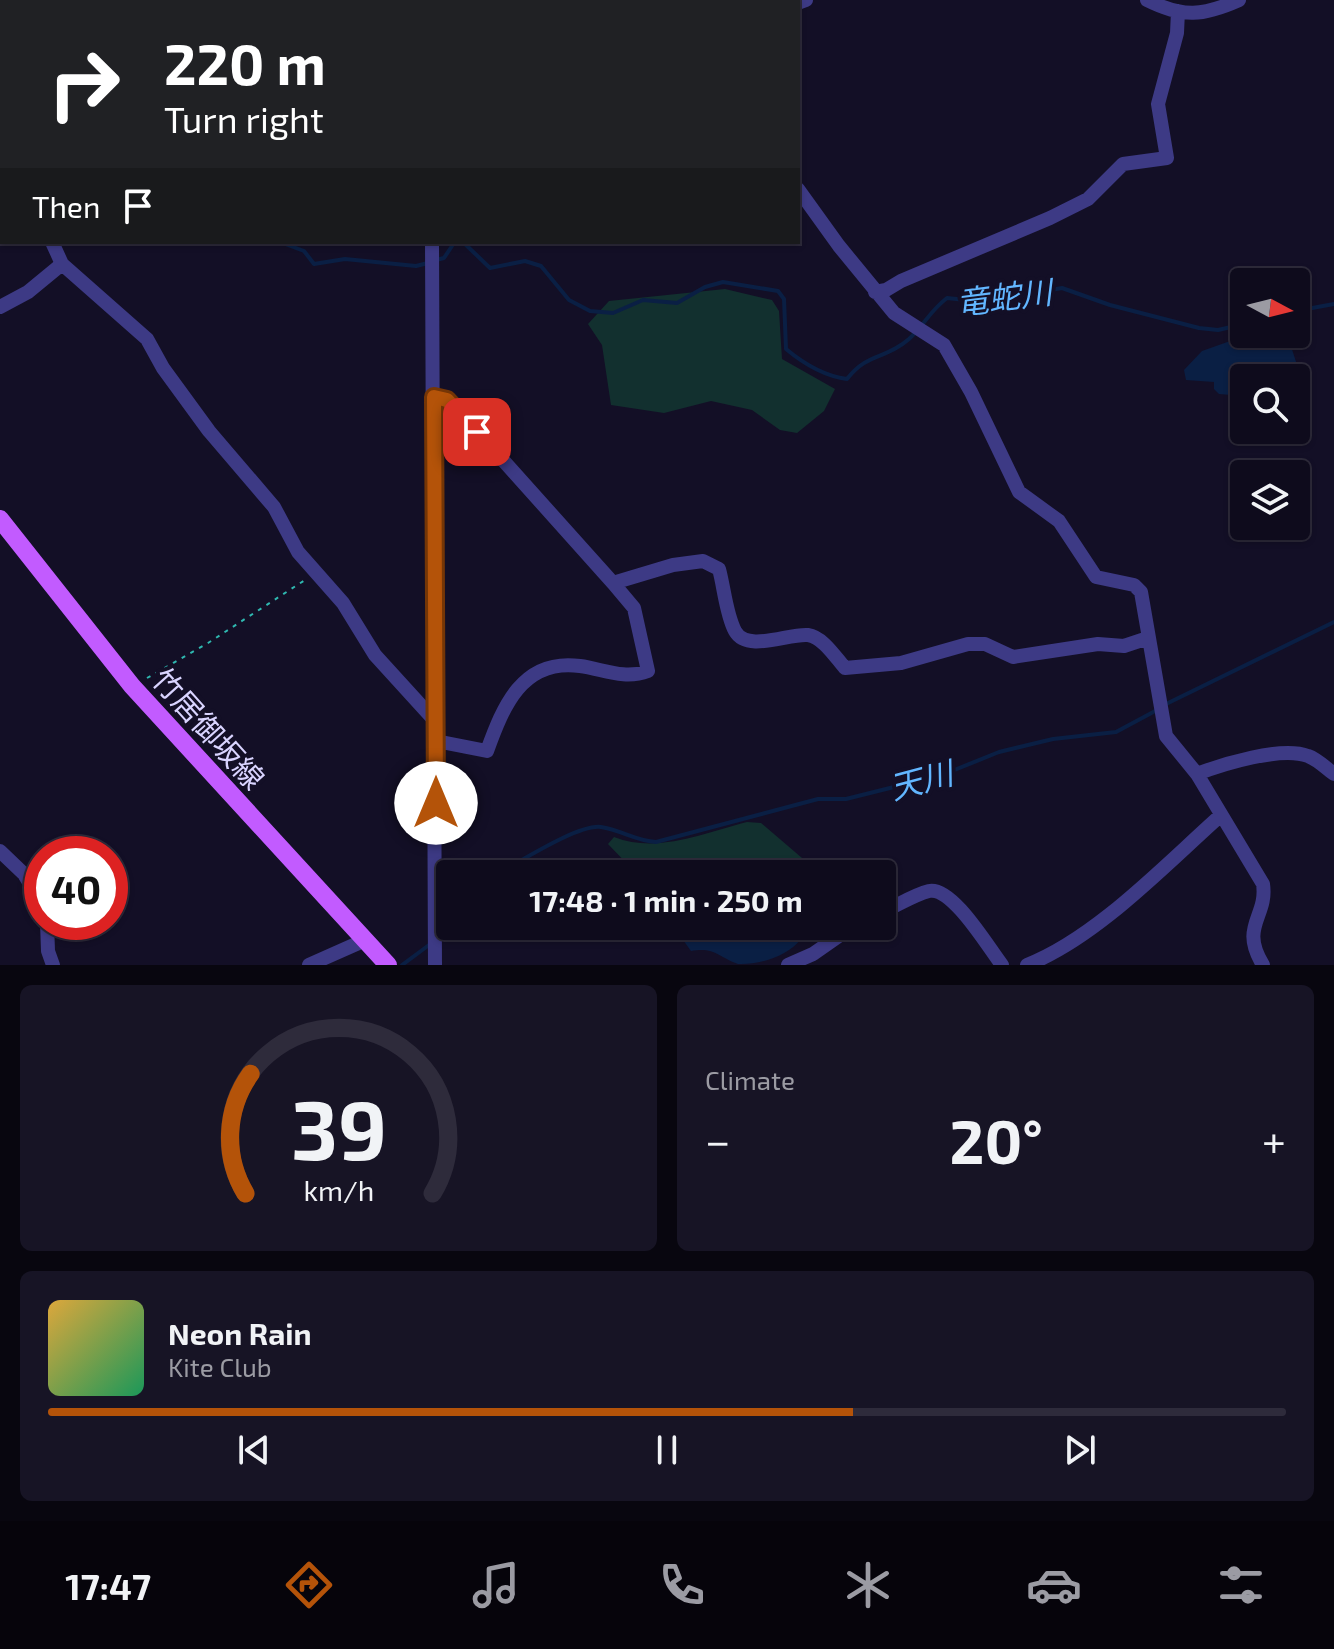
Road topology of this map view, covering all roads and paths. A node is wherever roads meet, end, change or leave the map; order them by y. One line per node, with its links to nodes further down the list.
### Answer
1 (1147, 0): 3 (street)
2 (1239, 0): 3 (street)
3 (1178, 11): 8 (street)
4 (800, 192): 8 (street)
5 (53, 244): 7 (street)
6 (432, 246): 10 (street)
7 (62, 264): 9 (street); 12 (street)
8 (875, 292): 14 (street)
9 (0, 307)
10 (434, 397): 13 (street); 16 (street)
11 (3, 530): 15 (main road, 竹居御坂線)
12 (316, 573): 15 (path); 16 (street)
13 (613, 583): 14 (street); 17 (street)
14 (1148, 638): 18 (street)
15 (132, 686): 26 (main road, 竹居御坂線)
16 (436, 722): 17 (street)
17 (436, 741): 27 (street)
18 (1197, 774): 19 (street); 20 (street)
19 (1334, 774)
20 (1220, 816): 33 (street); 34 (street)
21 (0, 851): 22 (street)
22 (24, 874)
23 (896, 906): 32 (street)
24 (48, 940): 29 (street)
25 (833, 940): 31 (street)
26 (363, 941): 28 (main road, 竹居御坂線); 30 (street)
27 (432, 959)
28 (387, 964)
29 (53, 965)
30 (309, 965)
31 (788, 965)
32 (1002, 965)
33 (1027, 965)
34 (1263, 965)

